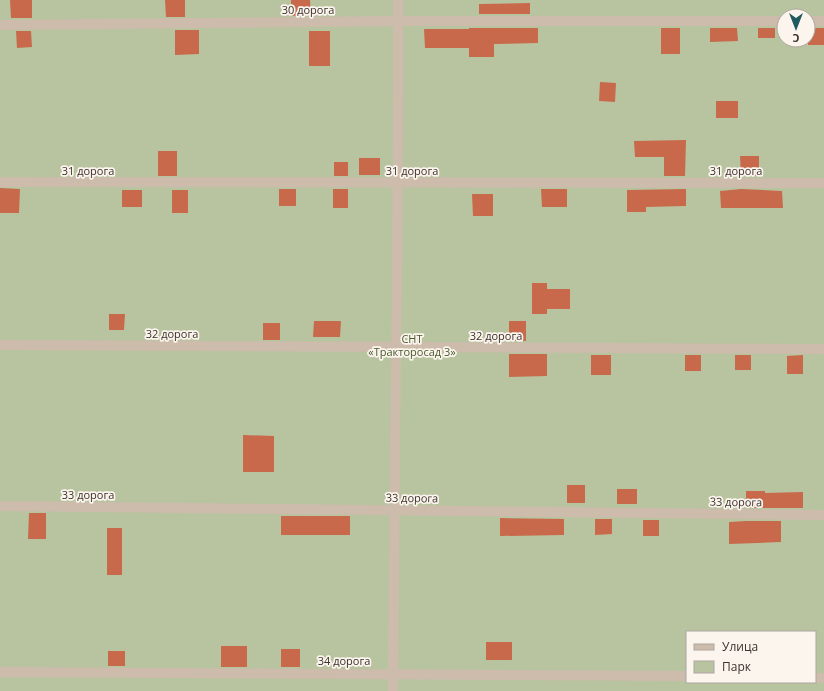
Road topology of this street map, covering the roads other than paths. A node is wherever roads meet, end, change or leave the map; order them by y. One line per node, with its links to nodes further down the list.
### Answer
1 (398, 0): 2 (street)
2 (398, 21): 3 (street, 30 дорога); 4 (street, 30 дорога); 6 (street)
3 (776, 21)
4 (0, 25)
5 (0, 182): 6 (street, 31 дорога)
6 (399, 183): 7 (street, 31 дорога); 9 (street)
7 (824, 183)
8 (0, 345): 9 (street, 32 дорога)
9 (397, 348): 10 (street, 32 дорога); 12 (street)
10 (824, 349)
11 (0, 506): 12 (street, 33 дорога)
12 (393, 509): 13 (street, 33 дорога); 15 (street)
13 (824, 515)
14 (0, 672): 15 (street, 34 дорога)
15 (393, 673): 16 (street, 34 дорога); 17 (street)
16 (686, 676)
17 (393, 691)

